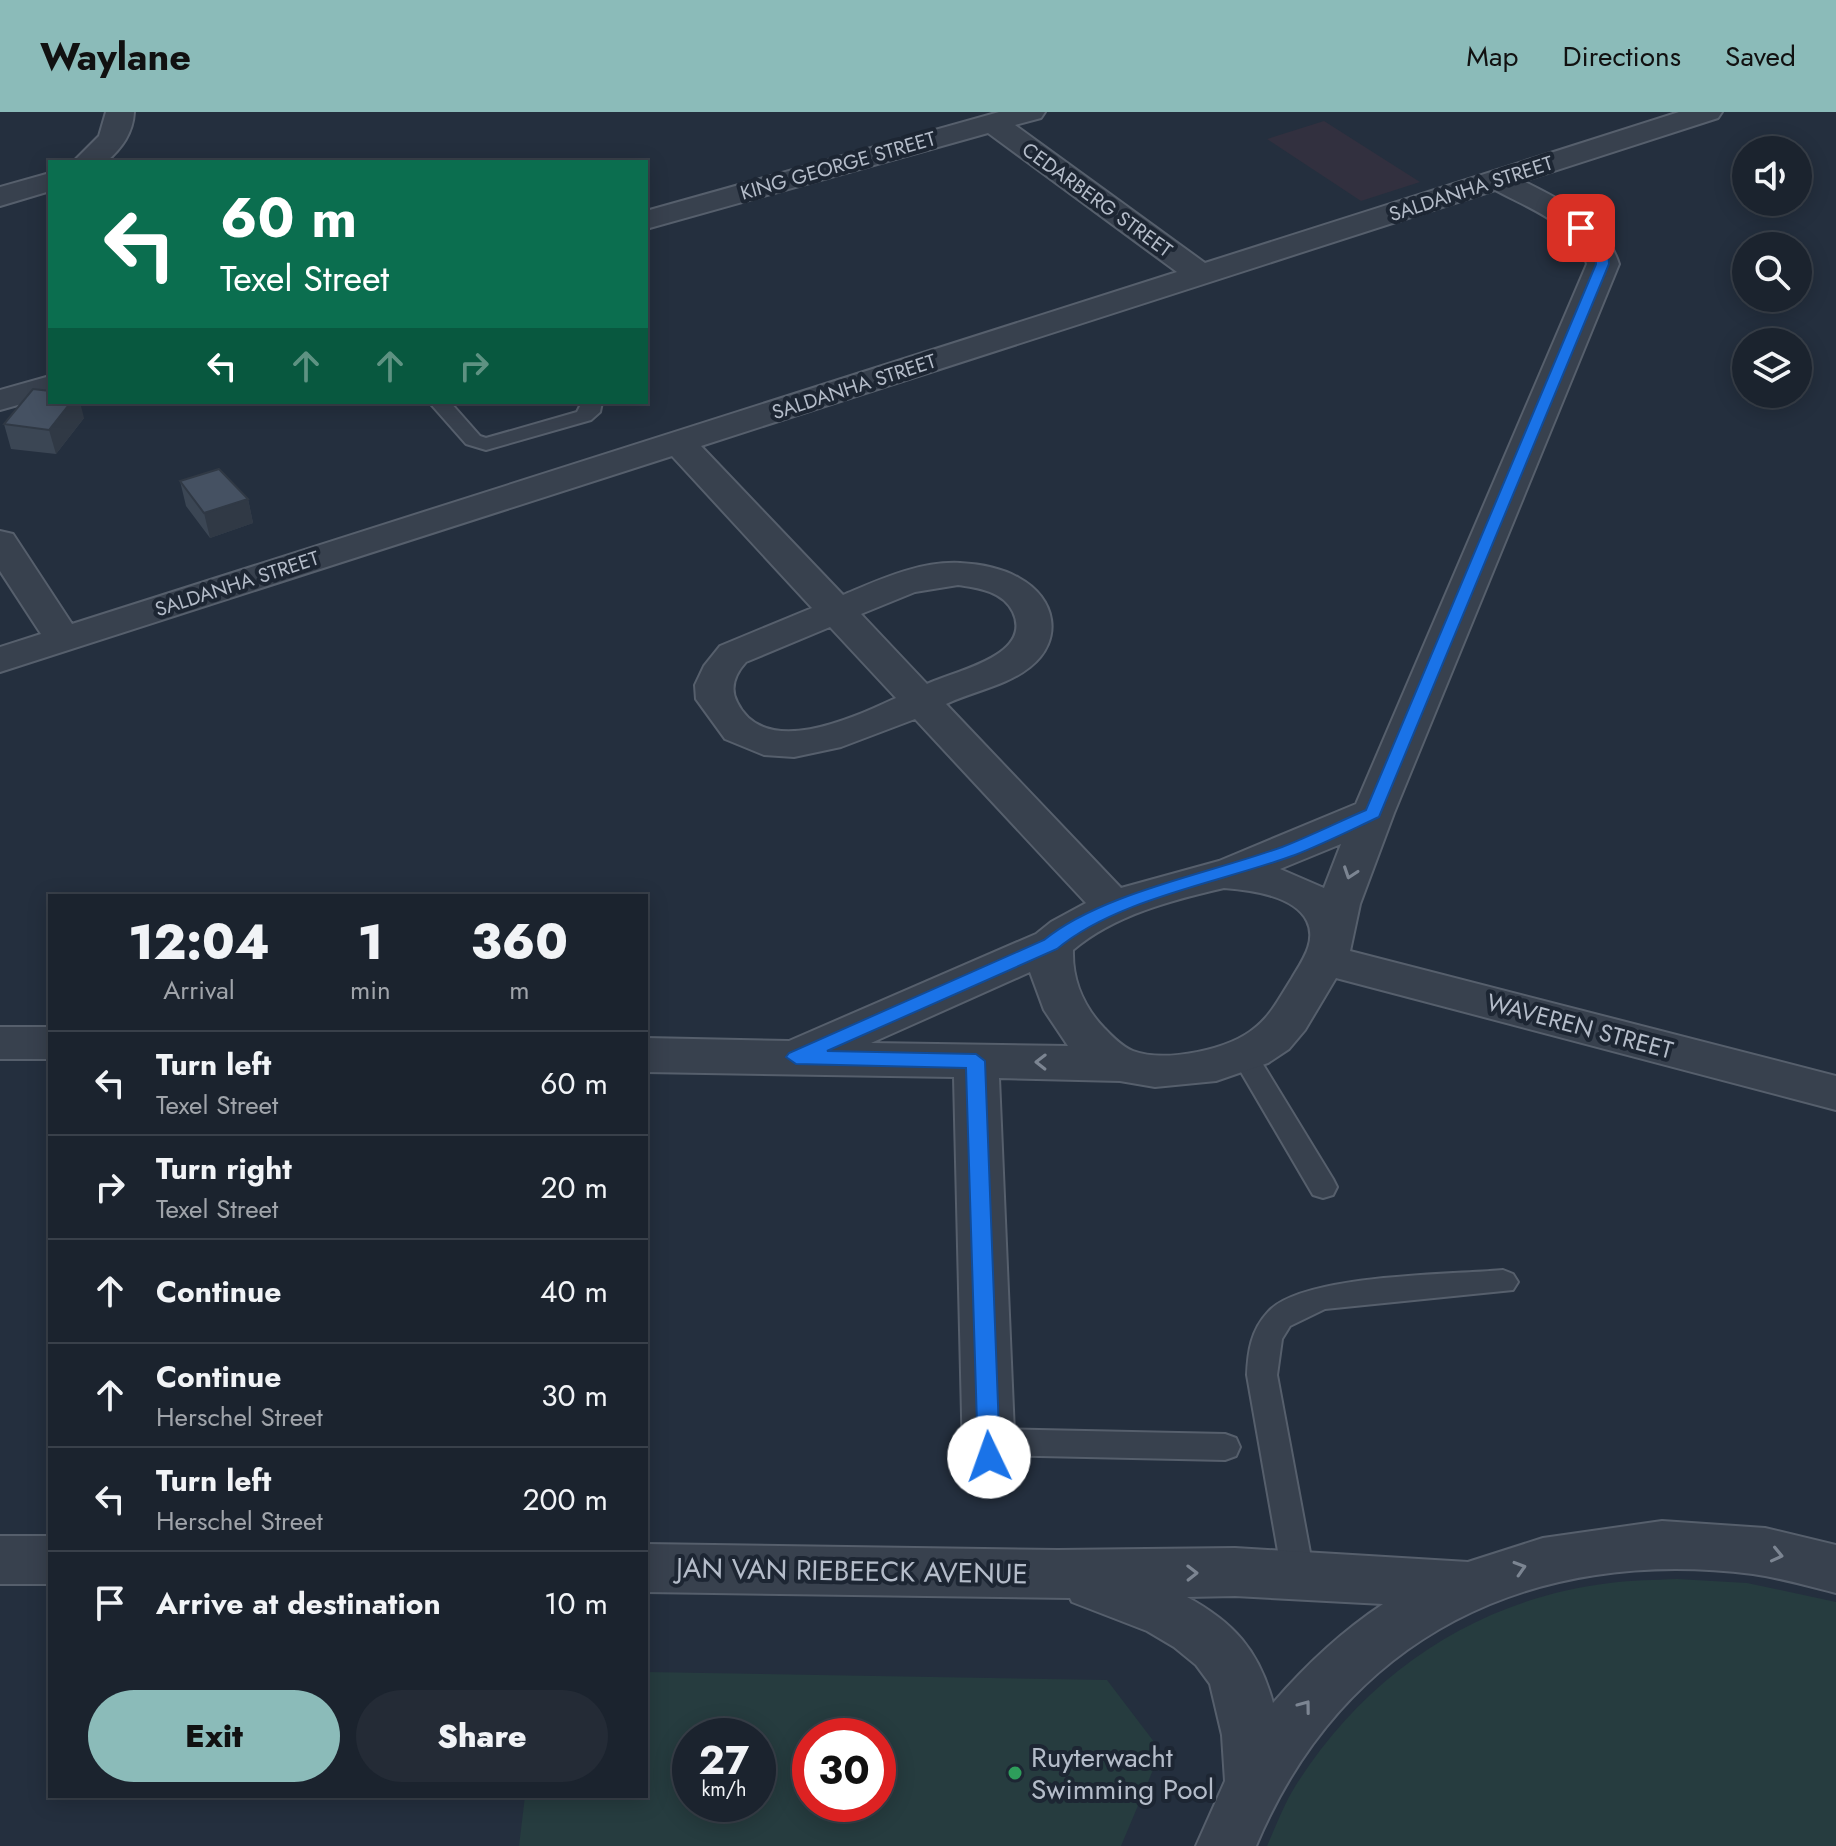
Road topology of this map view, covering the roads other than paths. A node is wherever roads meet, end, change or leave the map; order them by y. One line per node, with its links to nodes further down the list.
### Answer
1 (120, 112): 5 (street)
2 (1031, 112): 4 (street, KING GEORGE STREET)
3 (1708, 112): 6 (street, SALDANHA STREET)
4 (993, 123): 9 (street, KING GEORGE STREET); 10 (street, CEDARBERG STREET)
5 (91, 160)
6 (1498, 180): 10 (street, SALDANHA STREET); 21 (street)
7 (48, 183): 8 (street)
8 (0, 197)
9 (648, 219)
10 (1202, 276): 15 (street, SALDANHA STREET)
11 (48, 387): 12 (street)
12 (0, 400)
13 (441, 404): 14 (lane)
14 (592, 404)
15 (679, 443): 17 (street); 18 (street, SALDANHA STREET)
16 (0, 542): 18 (street)
17 (834, 612): 20 (street); 20 (street); 20 (street)
18 (63, 640): 19 (street, SALDANHA STREET)
19 (0, 660)
20 (919, 702): 23 (street)
21 (1373, 813): 22 (street); 25 (street, one-way to 25)
22 (1224, 874): 23 (street); 25 (street)
23 (1115, 908): 24 (street)
24 (1051, 945): 30 (street); 32 (street)
25 (1328, 948): 29 (street); 33 (street, WAVEREN STREET)
26 (0, 1043): 27 (street)
27 (48, 1043)
28 (648, 1055): 30 (street)
29 (1244, 1055): 32 (street); 34 (lane)
30 (796, 1057): 31 (street)
31 (976, 1061): 32 (street, one-way to 31); 37 (street)
32 (1119, 1064)
33 (1836, 1093)
34 (1323, 1187)
35 (1503, 1282): 43 (lane)
36 (1225, 1447): 37 (lane)
37 (988, 1450)
38 (0, 1560): 39 (street)
39 (48, 1560)
40 (648, 1568): 42 (street, JAN VAN RIEBEECK AVENUE)
41 (1836, 1569): 44 (street, one-way to 41)
42 (1058, 1574): 43 (street, JAN VAN RIEBEECK AVENUE, one-way to 43); 45 (street, JAN VAN RIEBEECK AVENUE)
43 (1298, 1574): 44 (street, JAN VAN RIEBEECK AVENUE)
44 (1465, 1585): 45 (street, one-way to 44)
45 (1254, 1780): 46 (street)
46 (1226, 1846)

